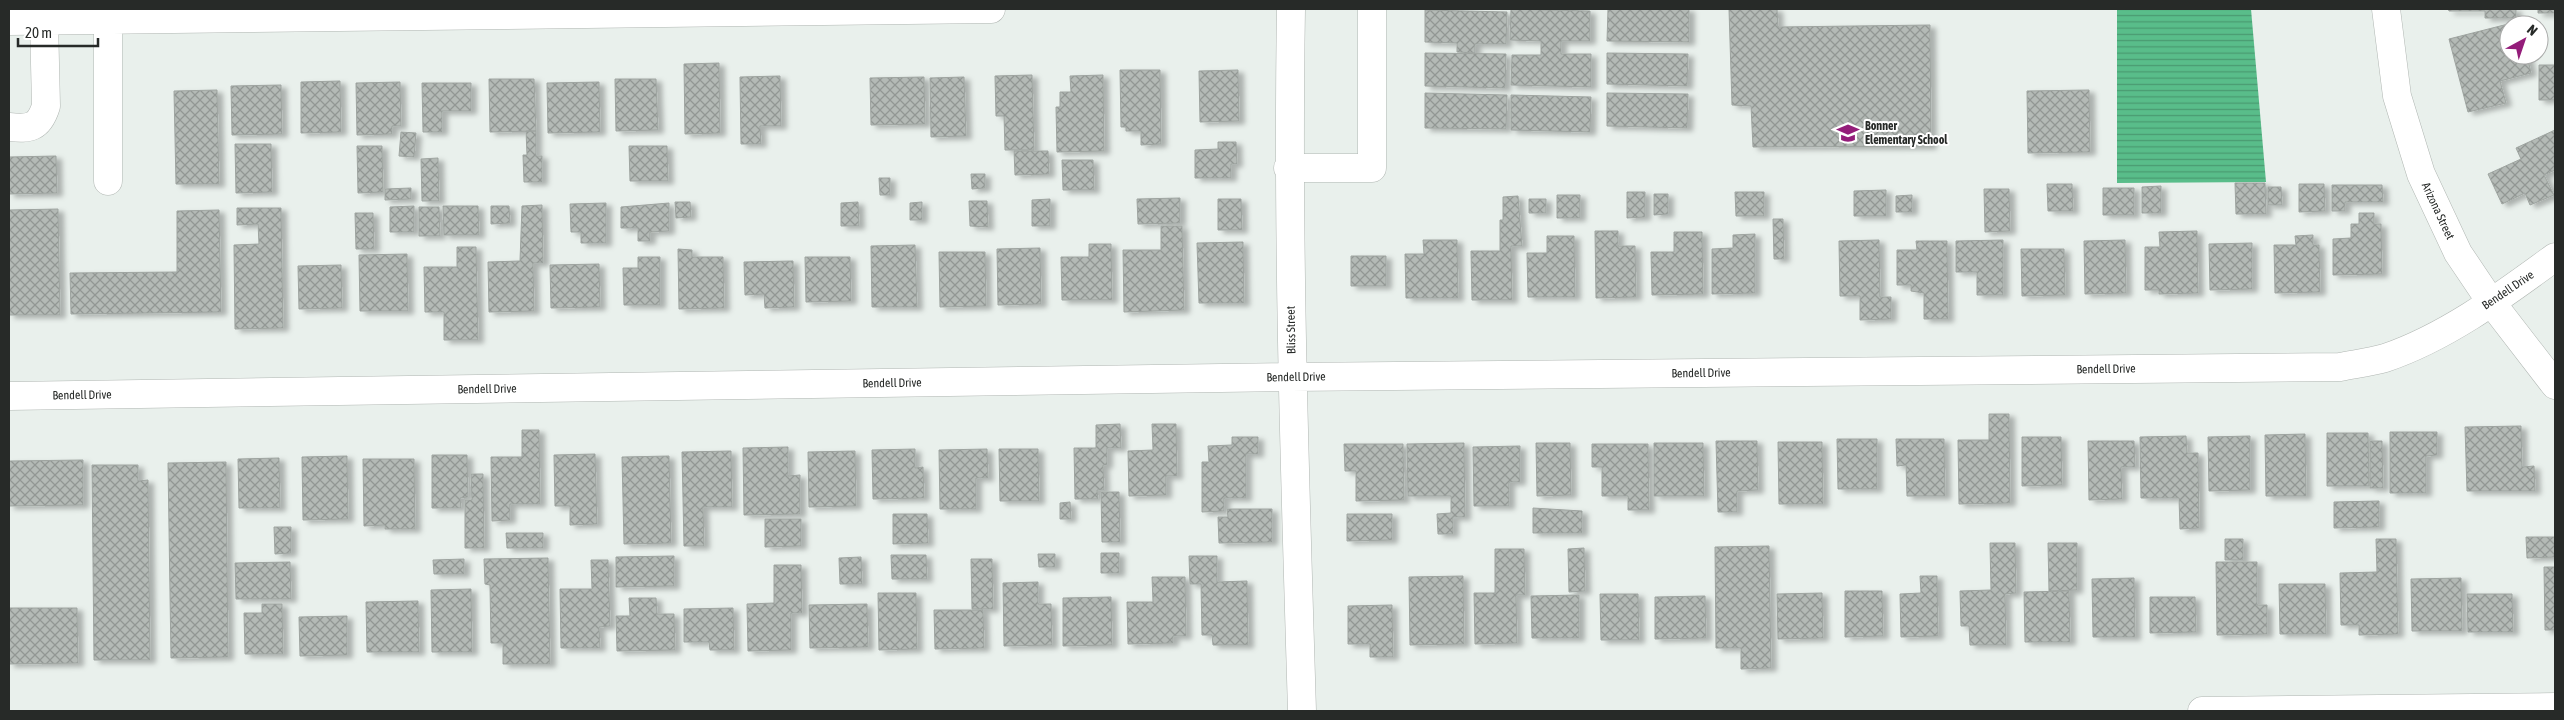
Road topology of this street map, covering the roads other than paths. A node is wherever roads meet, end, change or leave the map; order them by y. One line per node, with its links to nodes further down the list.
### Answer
1 (991, 9): 5 (street)
2 (1291, 9): 9 (street, Bliss Street)
3 (1372, 9): 9 (street)
4 (2386, 9): 12 (street, Arizona Street)
5 (108, 20): 7 (street); 10 (street)
6 (9, 21): 7 (street)
7 (44, 21): 8 (street)
8 (9, 127)
9 (1288, 168): 13 (street, Bliss Street)
10 (108, 181)
11 (2555, 257): 12 (street, Bendell Drive)
12 (2491, 302): 13 (street, Bendell Drive); 14 (street, Arizona Street)
13 (1292, 377): 15 (street, Bendell Drive); 17 (street, Bliss Street)
14 (2555, 385)
15 (9, 396)
16 (2555, 707): 18 (street)
17 (1302, 711)
18 (2202, 711)

